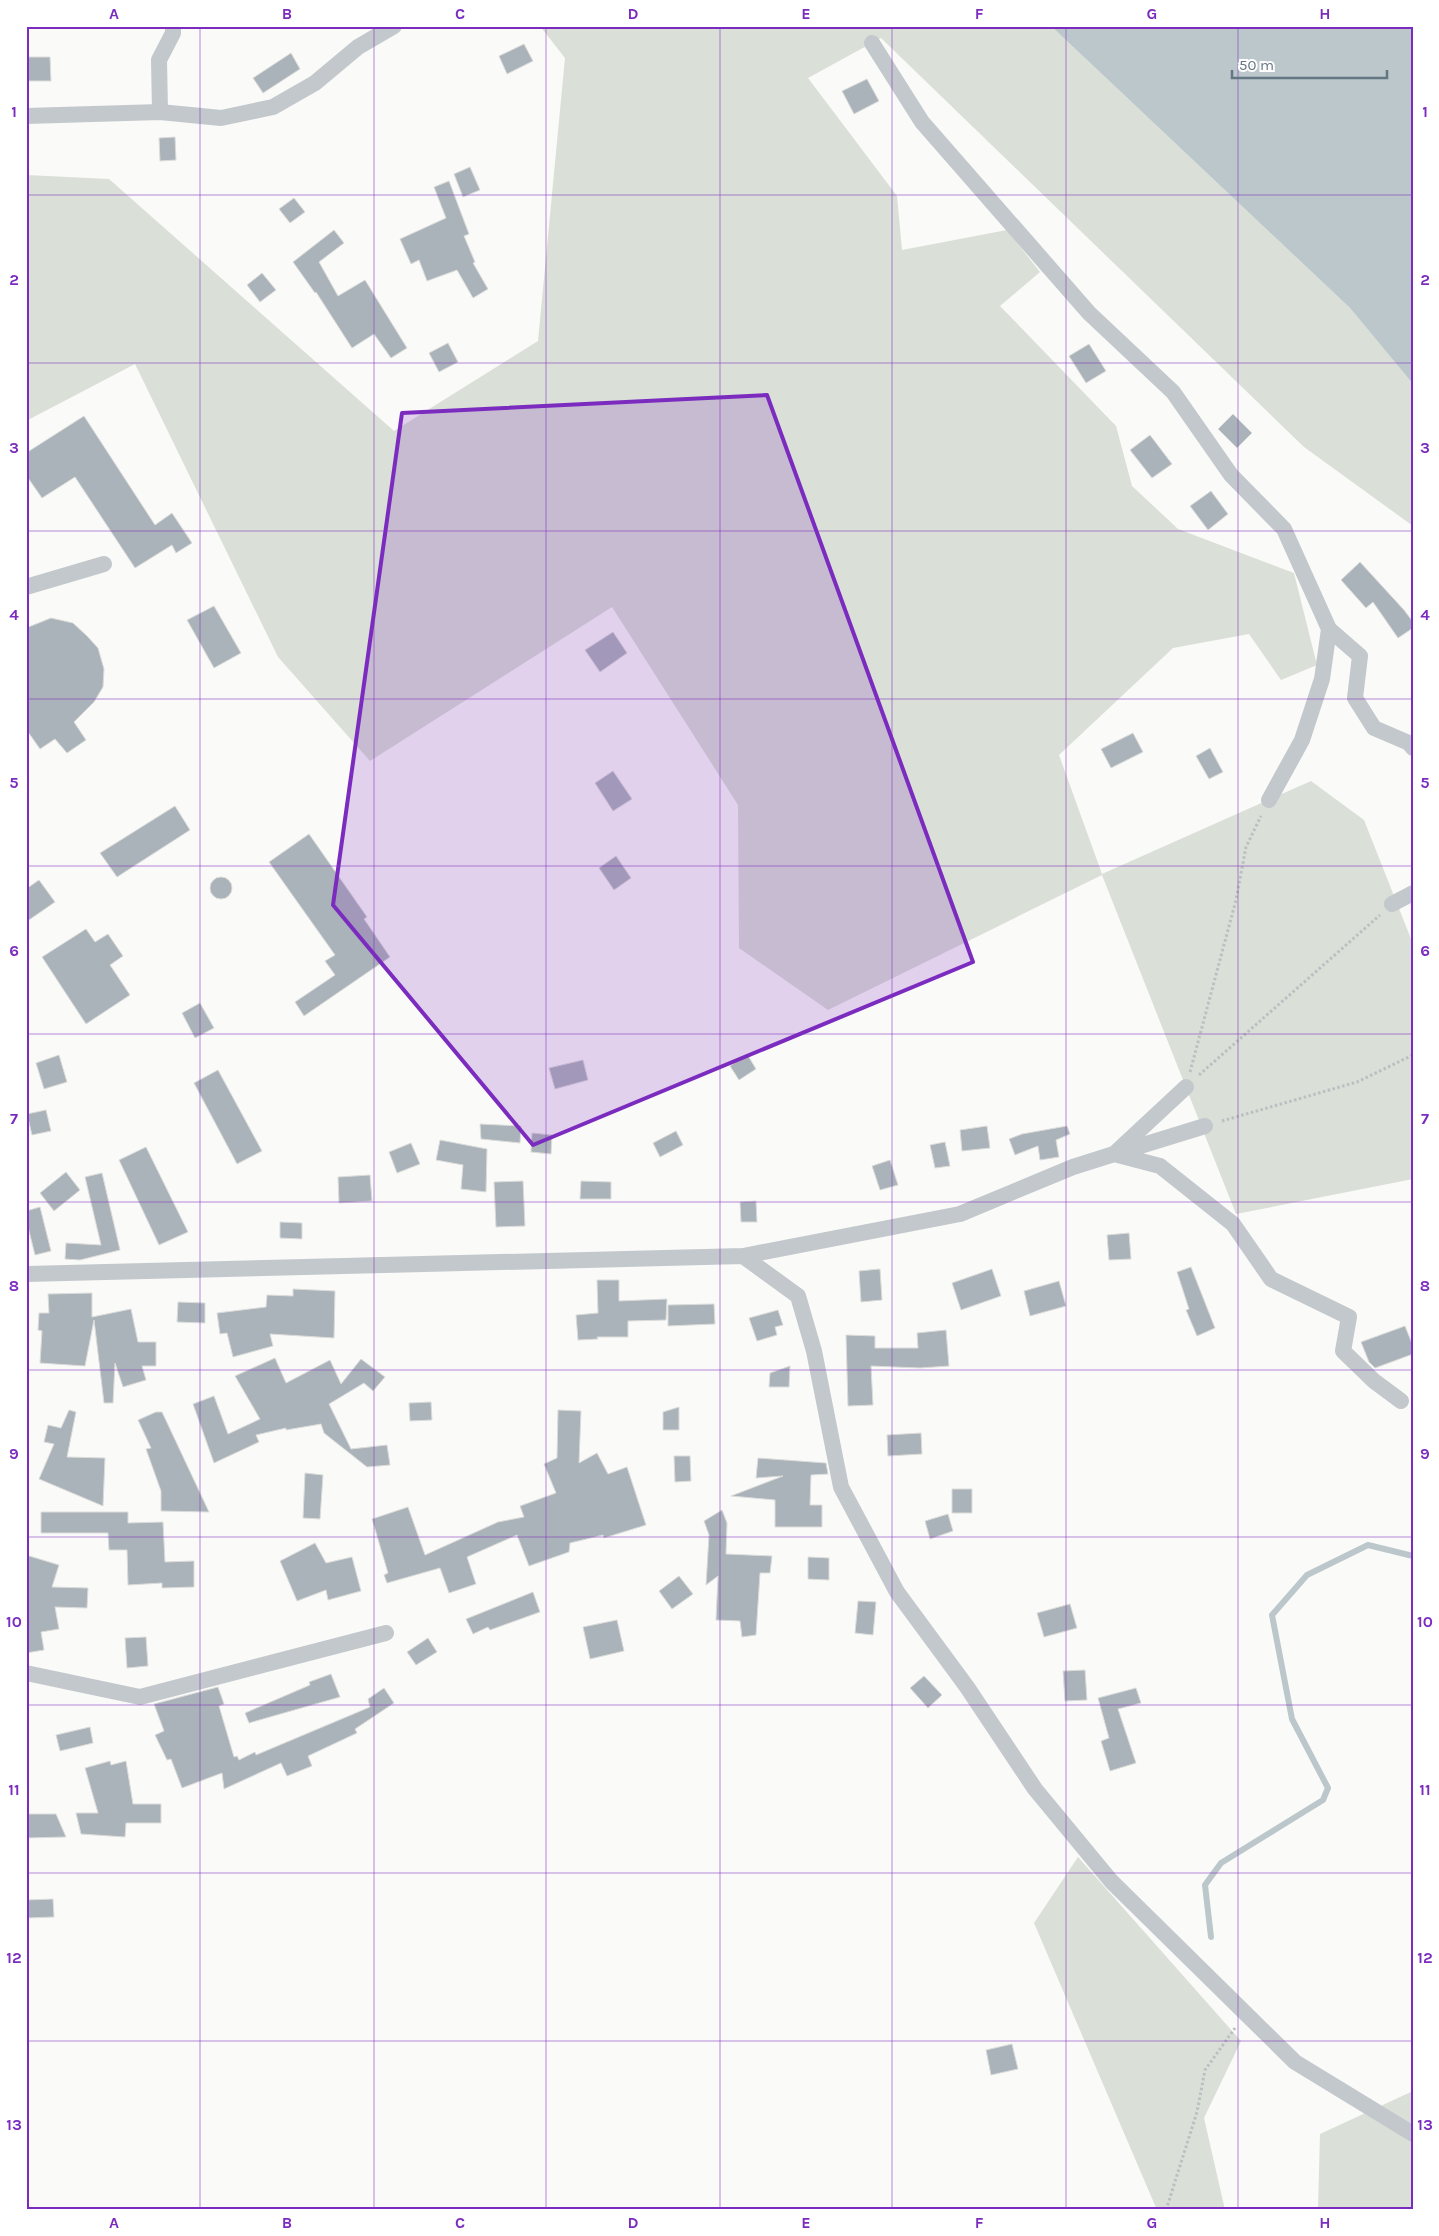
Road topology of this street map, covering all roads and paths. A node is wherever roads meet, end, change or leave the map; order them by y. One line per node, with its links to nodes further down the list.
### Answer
1 (173, 26): 4 (street)
2 (394, 26): 4 (street)
3 (872, 43): 8 (street)
4 (160, 112): 5 (street)
5 (26, 116)
6 (104, 564): 7 (street)
7 (26, 587)
8 (1329, 629): 9 (street); 10 (street)
9 (1413, 748)
10 (1269, 800): 14 (path)
11 (1413, 893): 12 (street)
12 (1392, 904): 14 (path)
13 (1413, 1055): 15 (path)
14 (1186, 1087): 16 (street)
15 (1205, 1126): 16 (street)
16 (1114, 1154): 17 (street); 19 (street)
17 (743, 1256): 18 (street); 22 (street)
18 (26, 1274)
19 (1401, 1401)
20 (386, 1634): 21 (street)
21 (26, 1673)
22 (1247, 2012): 23 (street); 24 (path)
23 (1413, 2134)
24 (1166, 2210)

